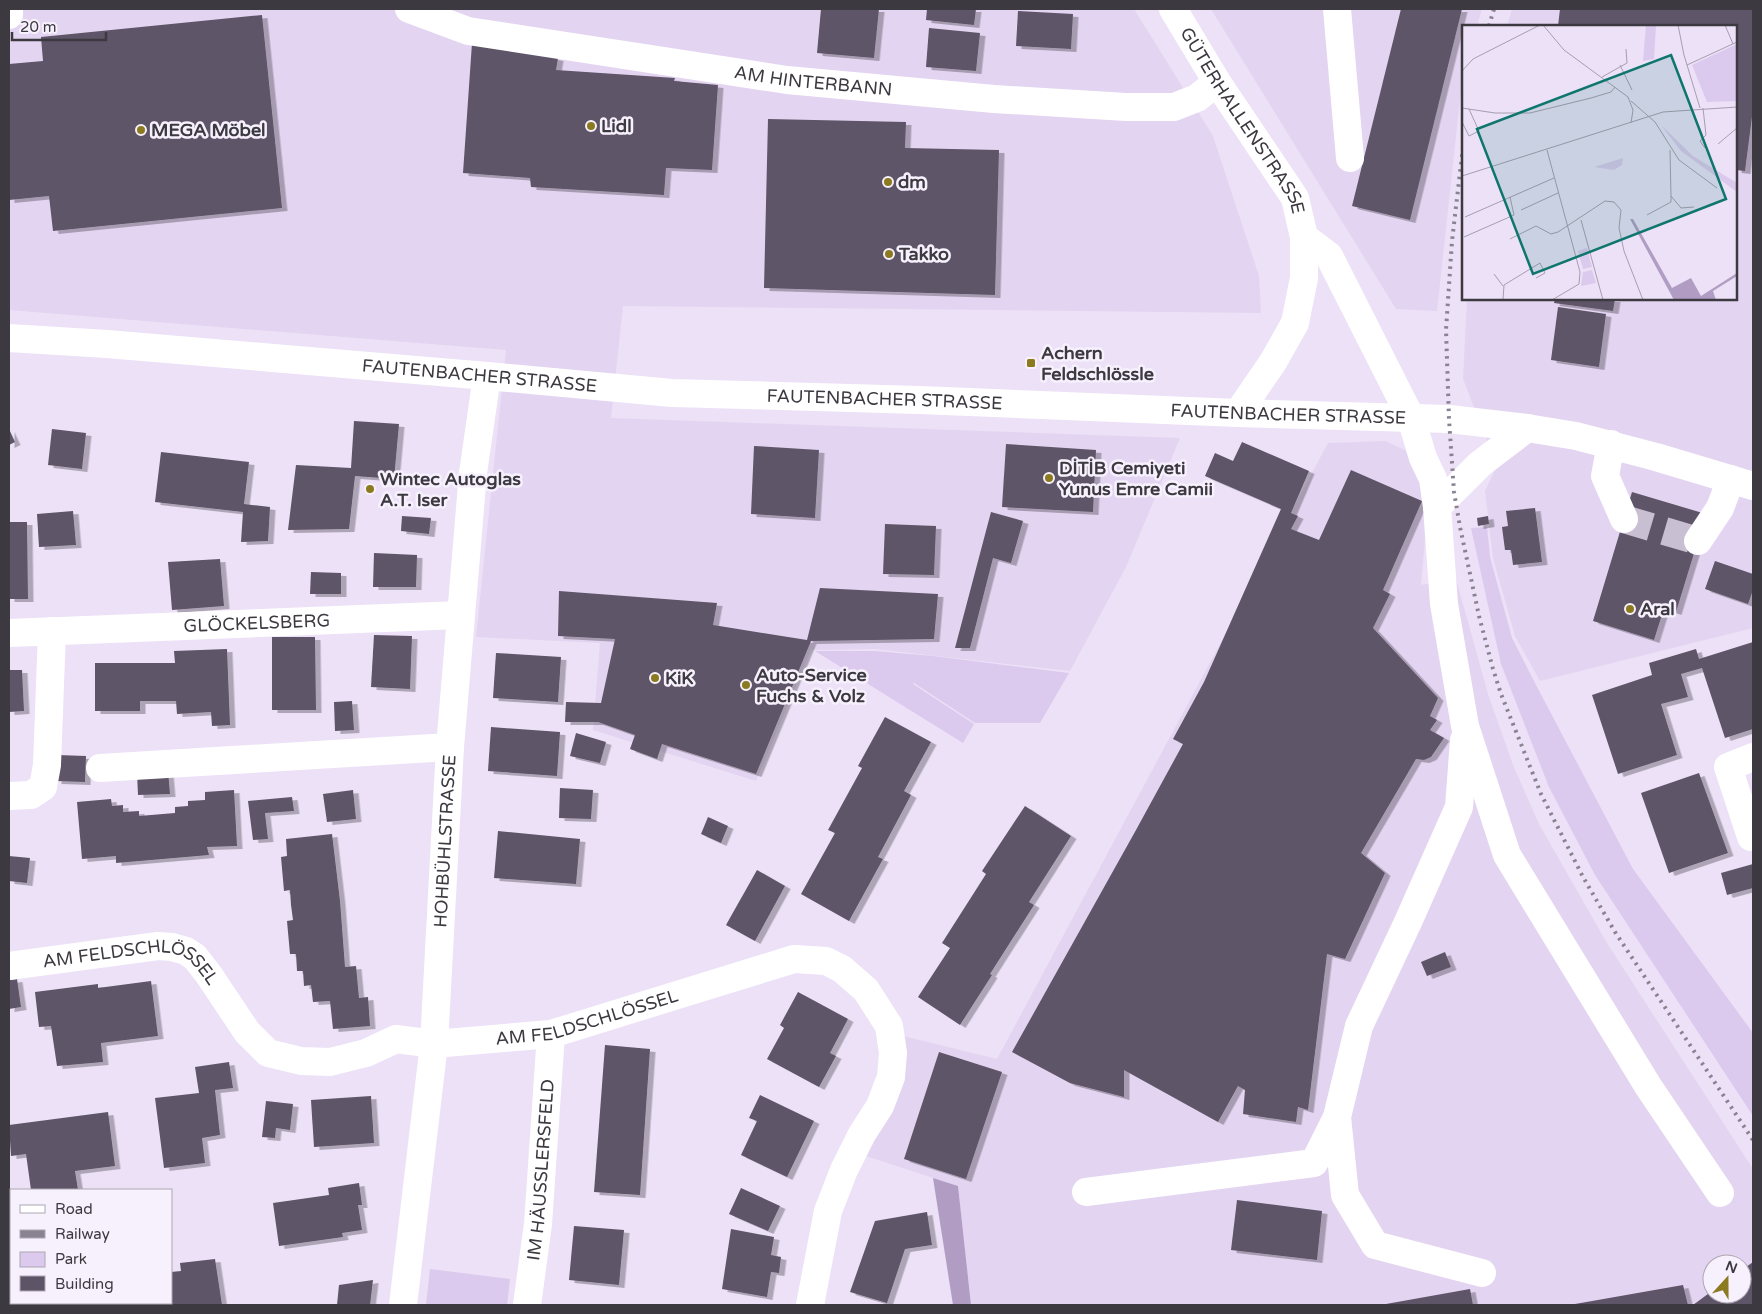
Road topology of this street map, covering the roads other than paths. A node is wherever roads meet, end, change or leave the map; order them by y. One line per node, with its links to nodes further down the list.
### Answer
1 (9, 9): 5 (street)
2 (409, 9): 6 (street, AM HINTERBANN)
3 (1173, 9): 6 (street, GÜTERHALLENSTRASSE)
4 (1337, 9): 7 (street)
5 (9, 15)
6 (1217, 82): 8 (street, GÜTERHALLENSTRASSE)
7 (1350, 158)
8 (1304, 237): 11 (street, GÜTERHALLENSTRASSE); 12 (street, GÜTERHALLENSTRASSE)
9 (9, 338): 10 (street, FAUTENBACHER STRASSE)
10 (487, 376): 11 (street, FAUTENBACHER STRASSE); 19 (street, HOHBÜHLSTRASSE)
11 (1238, 413): 12 (street, FAUTENBACHER STRASSE)
12 (1411, 418): 13 (street, FAUTENBACHER STRASSE); 16 (street, GÜTERHALLENSTRASSE)
13 (1527, 428): 14 (street, FAUTENBACHER STRASSE); 16 (street)
14 (1611, 444): 15 (street, FAUTENBACHER STRASSE); 17 (street)
15 (1742, 483): 18 (street)
16 (1437, 507): 22 (street, GÜTERHALLENSTRASSE)
17 (1624, 519)
18 (1698, 541)
19 (460, 616): 20 (street, GLÖCKELSBERG); 23 (street, HOHBÜHLSTRASSE)
20 (52, 631): 21 (street, GLÖCKELSBERG); 26 (street)
21 (9, 633)
22 (1466, 726): 31 (street); 33 (street)
23 (450, 747): 25 (street); 30 (street, HOHBÜHLSTRASSE)
24 (1753, 757): 27 (street)
25 (100, 768)
26 (9, 796)
27 (1751, 837)
28 (9, 966): 30 (street, AM FELDSCHLÖSSEL)
29 (551, 1034): 30 (street, AM FELDSCHLÖSSEL); 36 (street, IM HÄUSSLERSFELD); 37 (street, AM FELDSCHLÖSSEL)
30 (434, 1044): 35 (street, HOHBÜHLSTRASSE)
31 (1337, 1117): 32 (street); 34 (street)
32 (1086, 1192)
33 (1720, 1193)
34 (1482, 1273)
35 (403, 1305)
36 (527, 1305)
37 (810, 1305)

